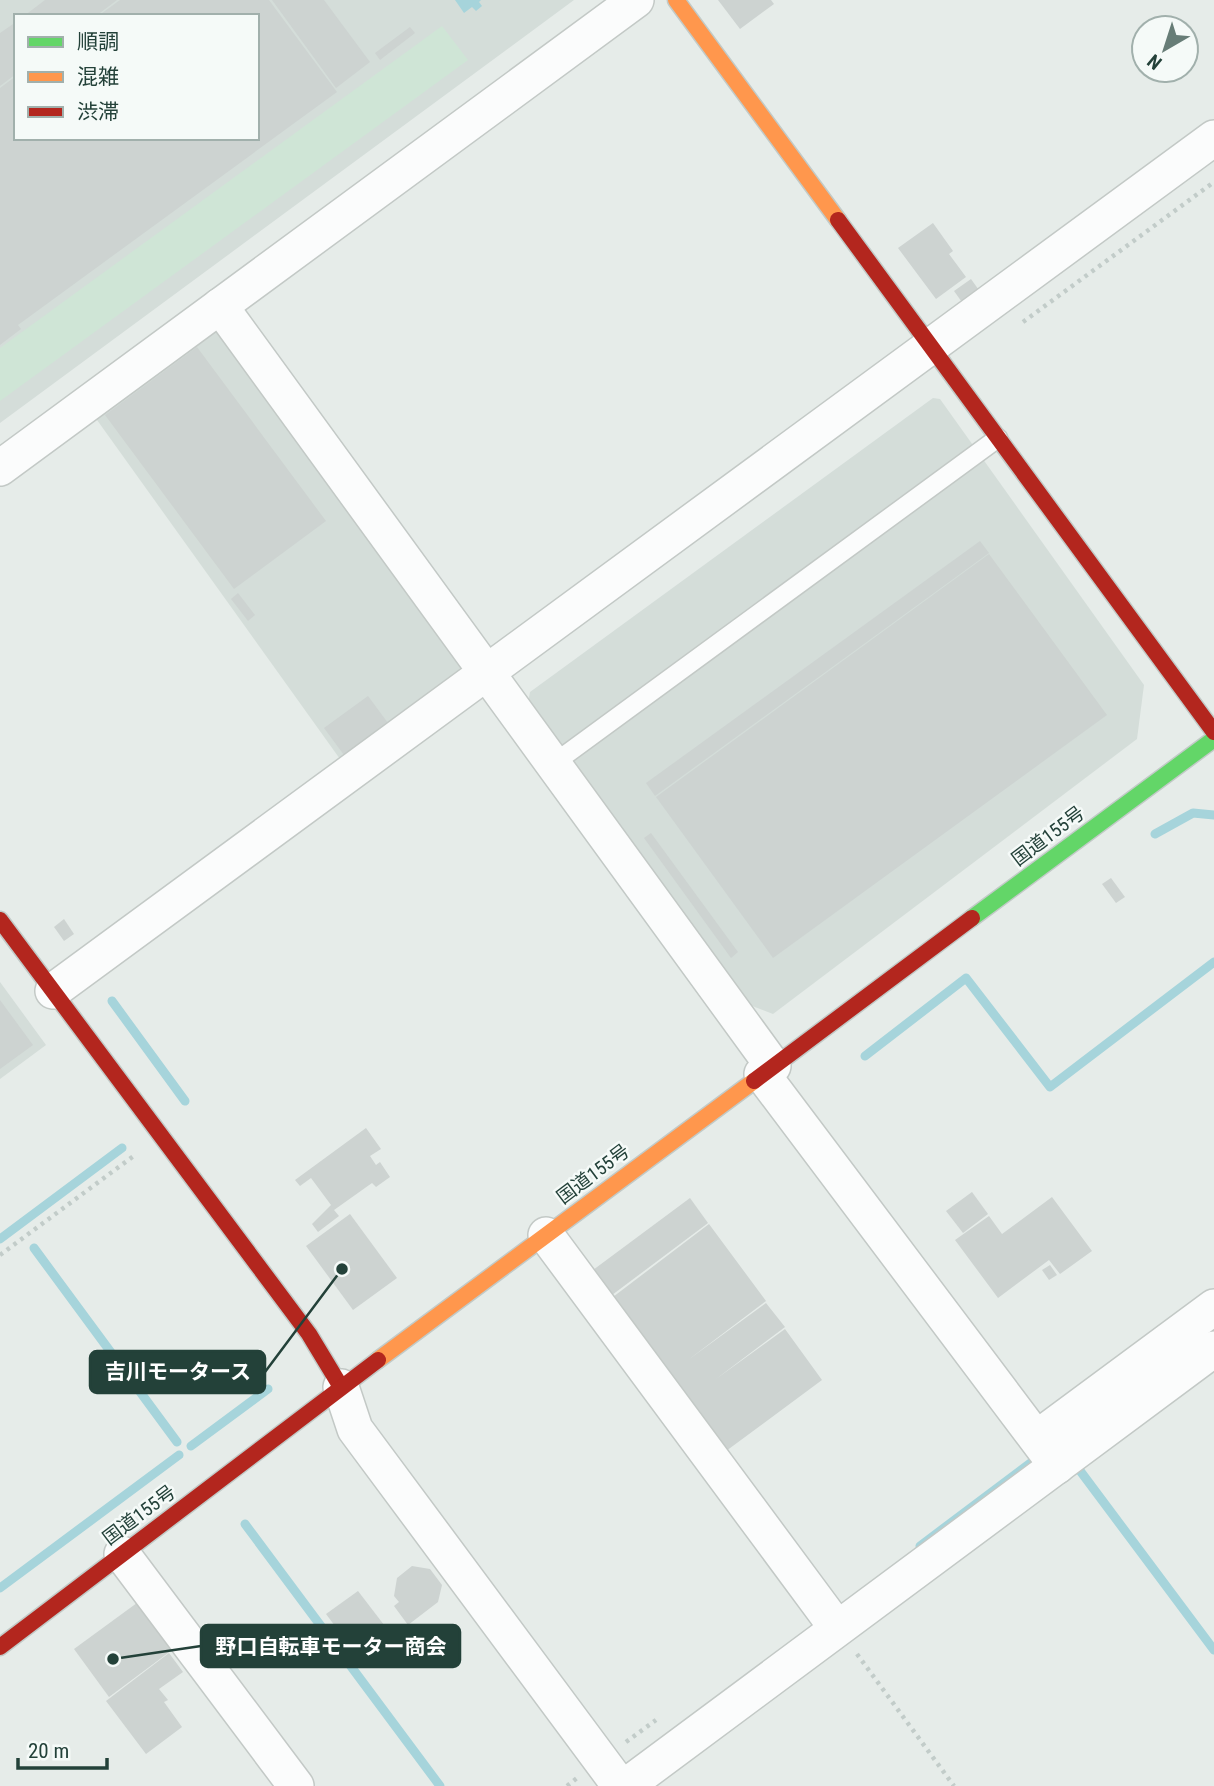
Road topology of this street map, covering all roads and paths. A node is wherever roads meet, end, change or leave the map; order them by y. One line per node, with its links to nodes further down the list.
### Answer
1 (636, 0): 4 (street)
2 (676, 0): 5 (main road)
3 (1214, 138): 5 (street)
4 (220, 306): 7 (street); 8 (street)
5 (929, 345): 6 (main road); 8 (street)
6 (998, 438): 9 (main road); 11 (lane)
7 (0, 467)
8 (488, 674): 11 (street); 13 (street)
9 (1214, 732)
10 (1214, 739): 14 (main road, 国道155号)
11 (554, 764): 14 (street)
12 (0, 919): 13 (main road)
13 (53, 991): 15 (main road)
14 (767, 1070): 16 (main road, 国道155号); 21 (street)
15 (161, 1135): 17 (path); 20 (main road)
16 (546, 1235): 20 (main road, 国道155号); 24 (street)
17 (0, 1255)
18 (1214, 1307): 21 (street)
19 (1214, 1349): 22 (street)
20 (341, 1387): 23 (main road, 国道155号); 27 (street)
21 (1037, 1438): 22 (street)
22 (1057, 1466): 24 (street)
23 (122, 1554): 25 (main road, 国道155号); 26 (street)
24 (838, 1629): 28 (street); 29 (path)
25 (0, 1647)
26 (296, 1786)
27 (620, 1786)
28 (626, 1786)
29 (954, 1786)

